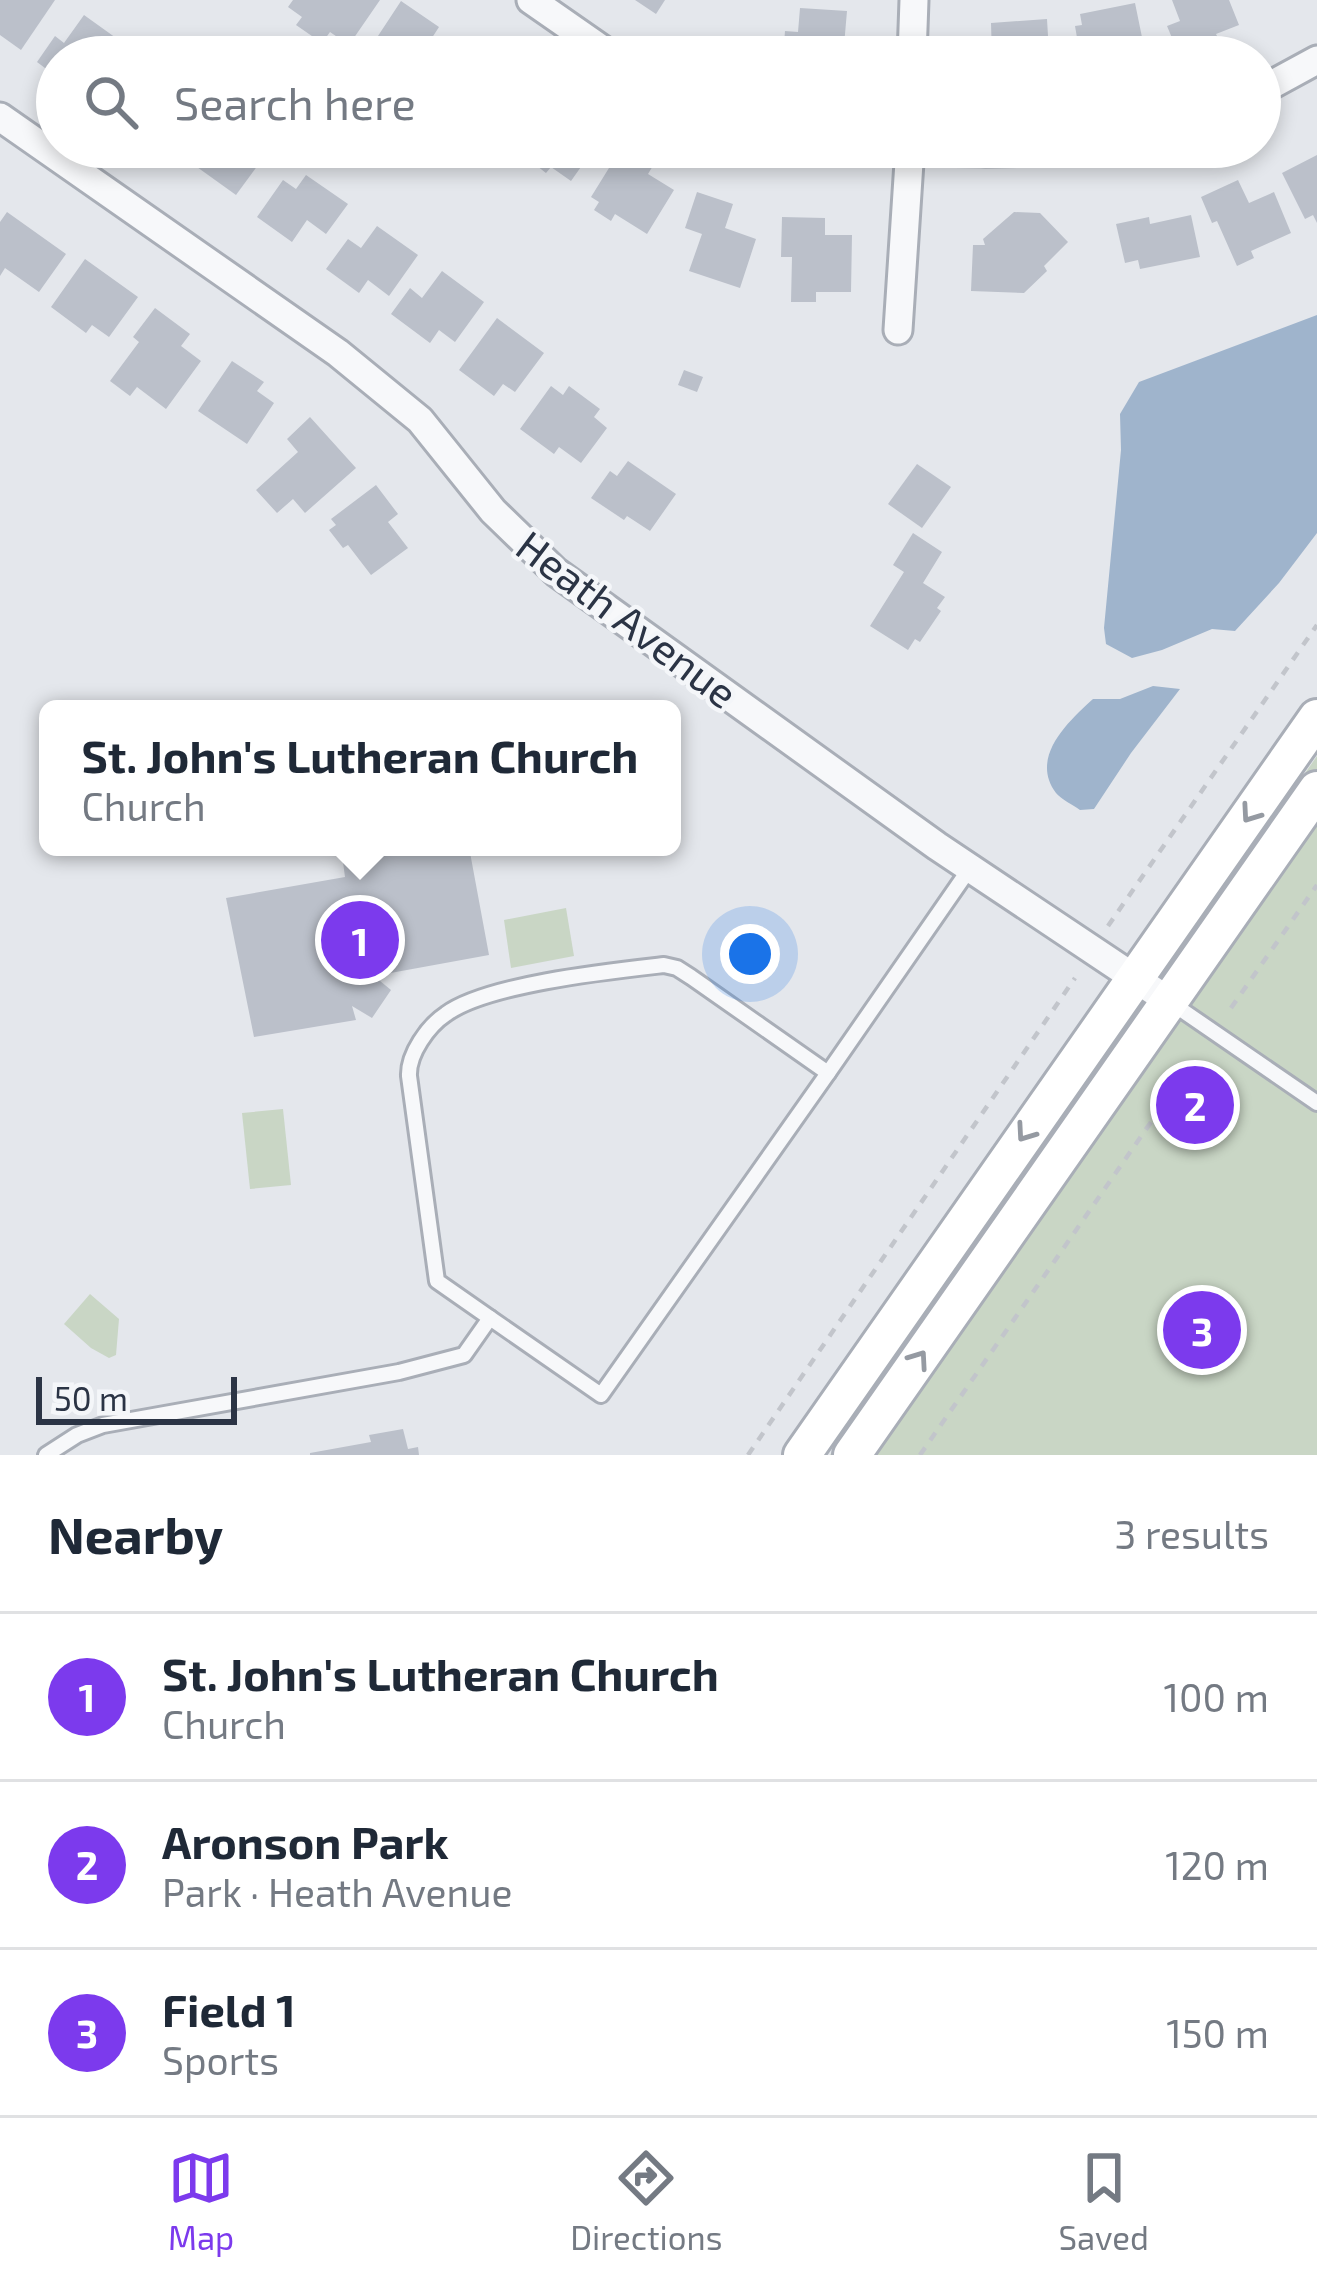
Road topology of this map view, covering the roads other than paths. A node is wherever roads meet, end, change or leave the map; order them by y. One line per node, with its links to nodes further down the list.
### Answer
1 (531, 0): 3 (street)
2 (914, 0): 4 (street)
3 (583, 36)
4 (913, 36)
5 (1317, 60): 6 (street)
6 (1281, 80)
7 (0, 118): 8 (street, Heath Avenue)
8 (36, 143)
9 (72, 168): 14 (street, Heath Avenue)
10 (901, 168): 11 (street)
11 (898, 330)
12 (1317, 718): 15 (main road, one-way to 15)
13 (1317, 790): 16 (main road)
14 (970, 868): 15 (street, Heath Avenue); 17 (lane)
15 (1133, 978): 16 (street, Heath Avenue); 21 (main road, one-way to 21)
16 (1169, 1001): 18 (lane); 22 (main road, one-way to 16)
17 (828, 1072): 19 (lane); 19 (lane)
18 (1317, 1103)
19 (490, 1318): 20 (lane)
20 (46, 1455)
21 (802, 1455)
22 (852, 1455)

